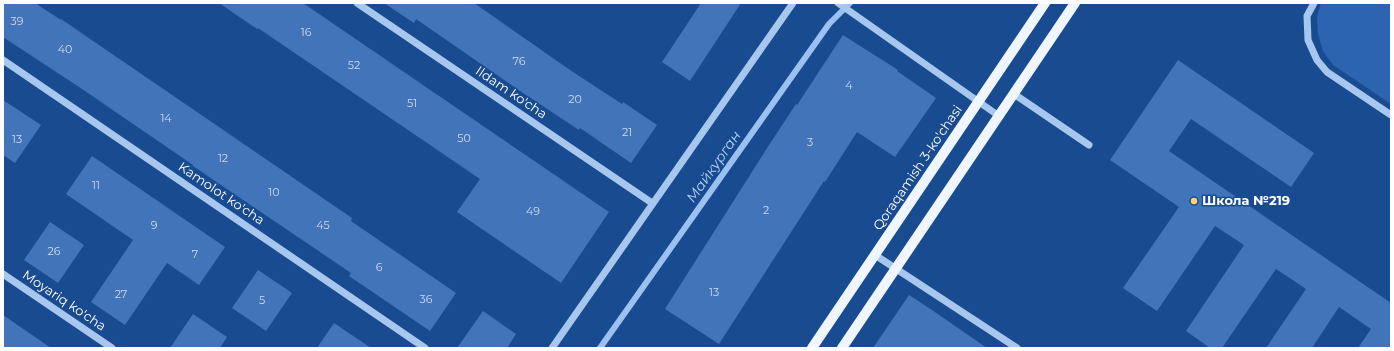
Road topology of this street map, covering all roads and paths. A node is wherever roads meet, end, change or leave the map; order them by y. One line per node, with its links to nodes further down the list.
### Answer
1 (357, 3): 13 (street, Ildam ko'cha)
2 (793, 3): 13 (street)
3 (838, 3): 9 (street)
4 (1045, 3): 9 (main road, Qoraqamish 3-ko'chasi)
5 (1075, 3): 8 (main road)
6 (1314, 3): 10 (street)
7 (3, 60): 18 (street, Kamolot ko'cha)
8 (1014, 94): 11 (main road); 12 (street)
9 (979, 102): 11 (street); 14 (main road, Qoraqamish 3-ko'chasi)
10 (1391, 115)
11 (999, 116): 15 (main road)
12 (1089, 145)
13 (652, 203): 19 (street)
14 (875, 255): 15 (street); 20 (main road, Qoraqamish 3-ko'chasi)
15 (896, 270): 21 (main road); 22 (street)
16 (3, 274): 17 (street, Moyariq ko'cha)
17 (112, 348)
18 (425, 348)
19 (552, 348)
20 (812, 348)
21 (842, 348)
22 (1017, 348)

